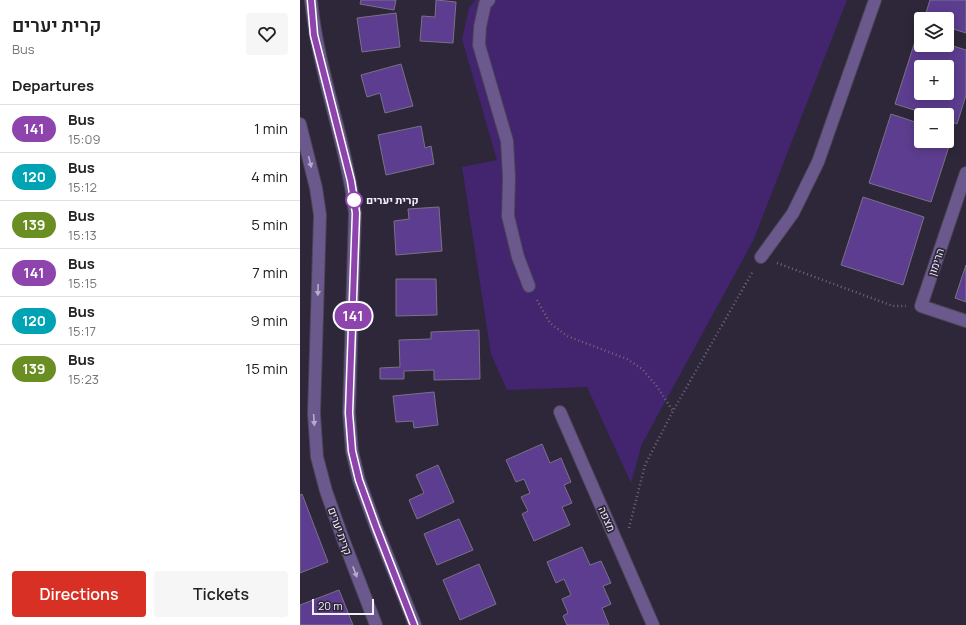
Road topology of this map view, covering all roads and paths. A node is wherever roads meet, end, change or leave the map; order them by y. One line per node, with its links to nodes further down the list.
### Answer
1 (311, 0): 14 (street)
2 (489, 0): 7 (street)
3 (875, 0): 6 (street)
4 (300, 124): 13 (street, קרית יערים, one-way to 13)
5 (966, 173): 8 (street, הרימון)
6 (761, 257): 8 (path); 10 (path)
7 (529, 286): 10 (path)
8 (922, 306): 9 (street)
9 (966, 322)
10 (673, 411): 12 (path)
11 (560, 412): 15 (street, מצפה)
12 (628, 530)
13 (376, 625)
14 (414, 625)
15 (653, 625)

